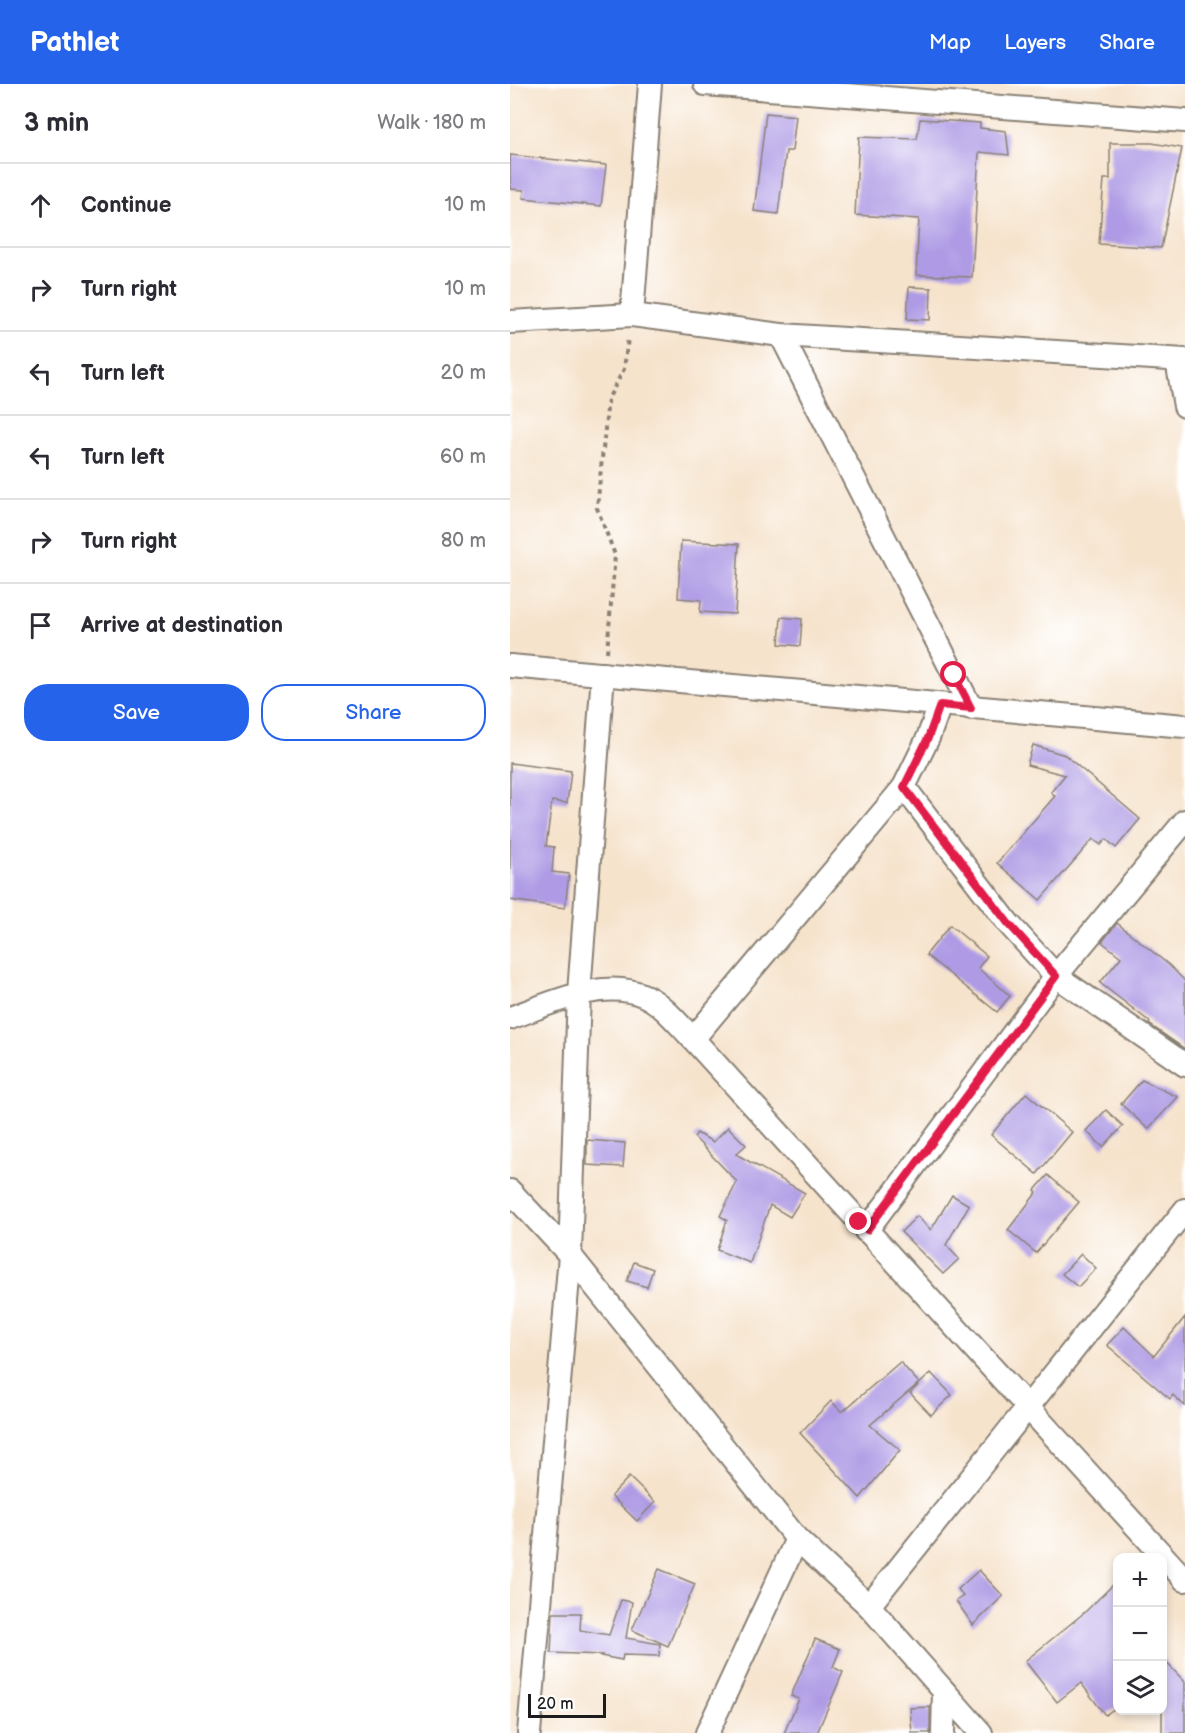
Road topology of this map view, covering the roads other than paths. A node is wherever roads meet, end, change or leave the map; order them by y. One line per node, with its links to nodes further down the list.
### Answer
1 (650, 84): 4 (street)
2 (705, 84): 3 (street)
3 (1185, 121)
4 (632, 315): 5 (street); 6 (street)
5 (510, 322)
6 (781, 334): 7 (street); 12 (street)
7 (1181, 360): 8 (street)
8 (1185, 406)
9 (510, 666): 10 (street)
10 (604, 674): 11 (street); 17 (street)
11 (940, 705): 12 (street); 14 (street)
12 (971, 708): 13 (street)
13 (1185, 726)
14 (904, 787): 16 (street); 19 (street)
15 (1185, 820): 16 (street)
16 (1056, 976): 20 (street); 23 (street)
17 (579, 993): 18 (street); 19 (street); 24 (street)
18 (510, 1018)
19 (693, 1039): 23 (street)
20 (1185, 1065)
21 (510, 1191): 24 (street)
22 (1185, 1210): 25 (street)
23 (867, 1230): 25 (street)
24 (570, 1255): 26 (street); 30 (street)
25 (1026, 1407): 27 (street); 28 (street)
26 (797, 1539): 28 (street); 31 (street)
27 (1185, 1580)
28 (869, 1606): 29 (street)
29 (944, 1691): 32 (street); 33 (street)
30 (529, 1733)
31 (707, 1733)
32 (943, 1733)
33 (981, 1733)

